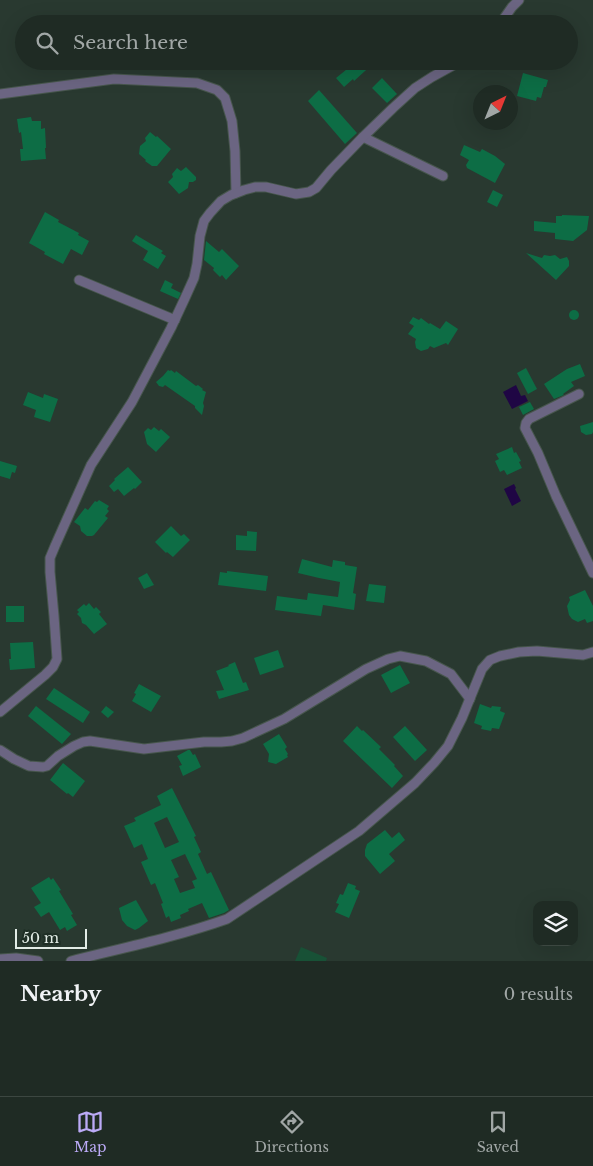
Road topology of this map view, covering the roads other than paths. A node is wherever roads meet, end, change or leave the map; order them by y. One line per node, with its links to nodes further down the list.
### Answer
1 (519, 0): 2 (street)
2 (506, 15)
3 (445, 70): 5 (street)
4 (0, 94): 7 (street)
5 (363, 137): 6 (street); 7 (street)
6 (443, 176)
7 (236, 193): 9 (street)
8 (79, 280): 9 (street)
9 (175, 320): 14 (street)
10 (579, 394): 11 (street)
11 (593, 573)
12 (593, 652): 13 (street)
13 (470, 698): 15 (street); 18 (street)
14 (0, 712)
15 (0, 750)
16 (0, 959): 17 (street)
17 (38, 961)
18 (71, 961)

